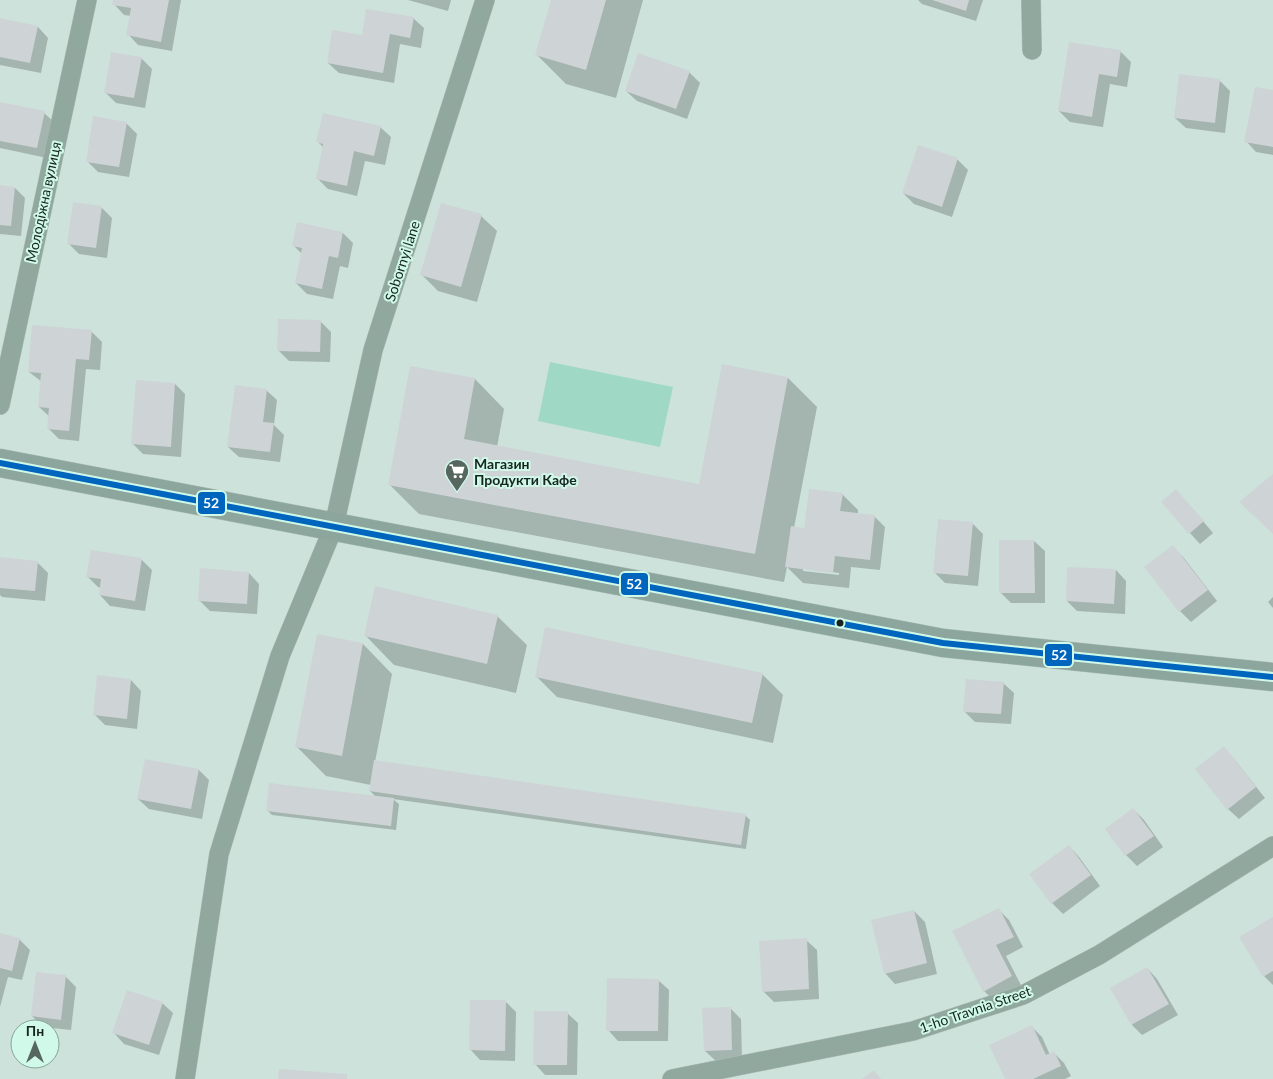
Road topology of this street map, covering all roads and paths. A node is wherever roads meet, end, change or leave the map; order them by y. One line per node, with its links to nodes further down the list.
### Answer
1 (87, 0): 5 (street, Молодіжна вулиця)
2 (486, 0): 7 (street, Sobornyi lane)
3 (1030, 0): 4 (street)
4 (1032, 50)
5 (0, 405)
6 (0, 463): 7 (street)
7 (334, 526): 8 (street); 10 (street, Sobornyi lane)
8 (1273, 677)
9 (1273, 846): 11 (street, 1-ho Travnia Street)
10 (185, 1079)
11 (672, 1079)

